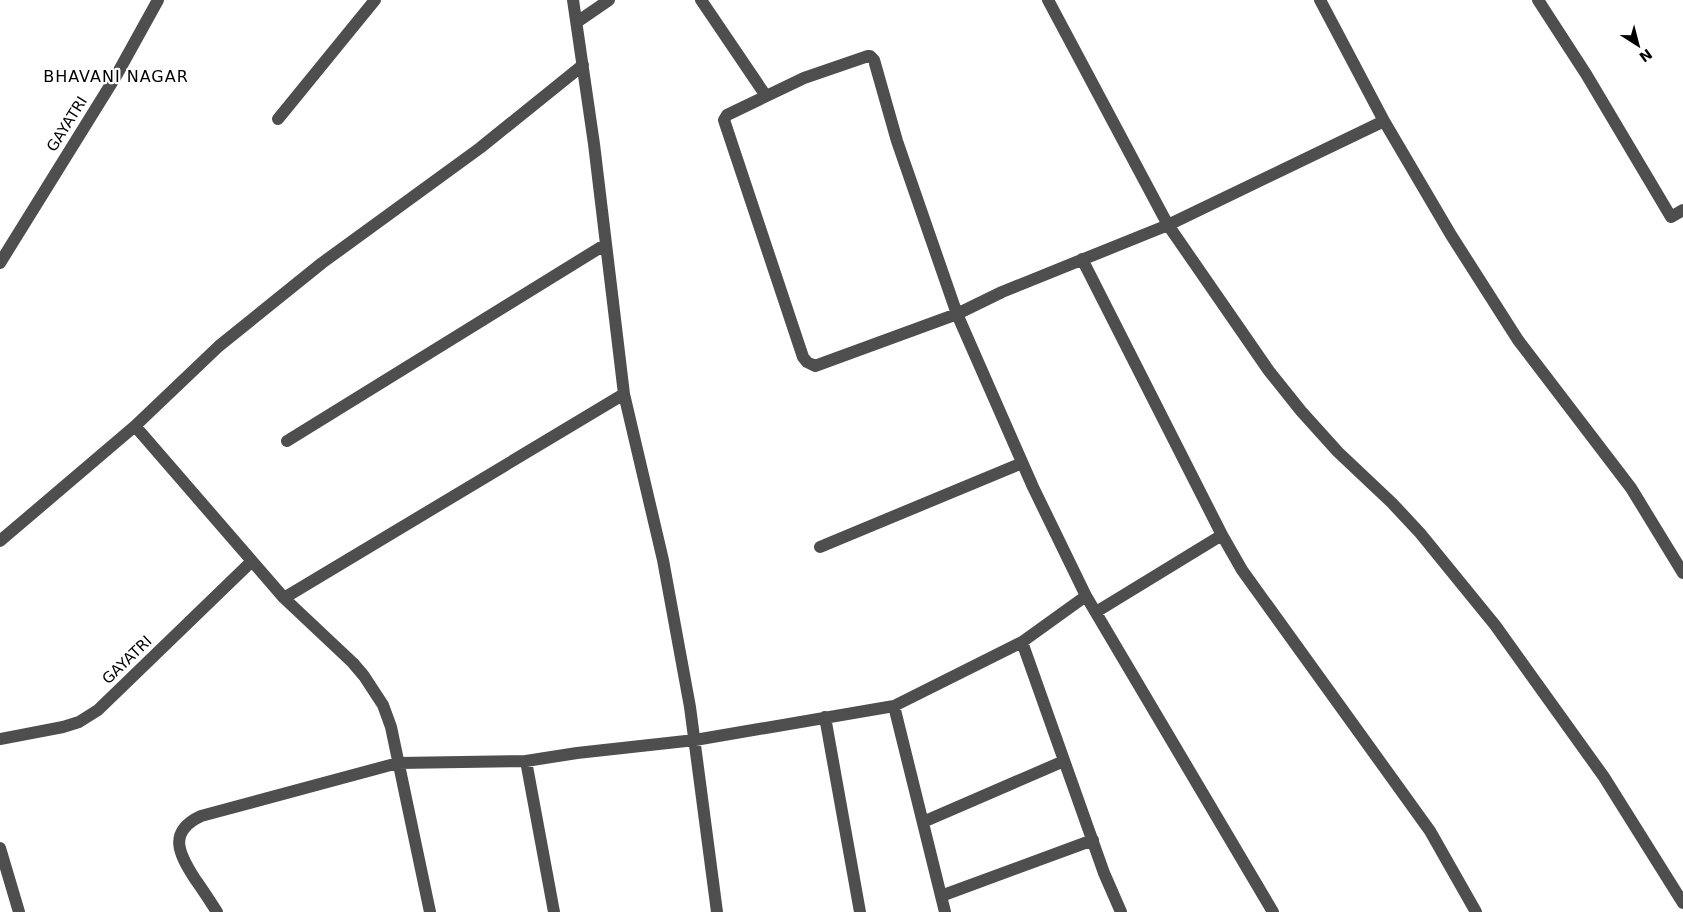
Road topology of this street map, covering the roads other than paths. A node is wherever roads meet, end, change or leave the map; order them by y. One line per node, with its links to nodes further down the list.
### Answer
1 (158, 0): 18 (street, GAYATRI)
2 (375, 0): 12 (street)
3 (573, 0): 9 (street)
4 (609, 0): 9 (street)
5 (701, 0): 11 (street)
6 (1048, 0): 15 (street)
7 (1320, 0): 13 (street)
8 (1538, 0): 14 (street)
9 (577, 22): 10 (street)
10 (583, 65): 16 (street); 21 (street)
11 (766, 96): 19 (street); 19 (street)
12 (278, 119)
13 (1384, 121): 15 (street); 28 (street)
14 (1683, 210)
15 (1168, 225): 17 (street); 44 (street)
16 (606, 244): 20 (street); 22 (street)
17 (1082, 260): 19 (street); 24 (street)
18 (0, 263)
19 (957, 314): 23 (street)
20 (624, 394): 30 (street); 36 (street)
21 (135, 426): 25 (street); 27 (street)
22 (287, 442)
23 (1022, 463): 26 (street); 29 (street)
24 (1222, 535): 31 (street); 54 (street)
25 (0, 540)
26 (820, 547)
27 (252, 562): 30 (street); 35 (street, GAYATRI)
28 (1683, 573)
29 (1086, 596): 31 (street); 32 (street)
30 (284, 598): 39 (street)
31 (1096, 612): 53 (street)
32 (1022, 642): 33 (street); 38 (street)
33 (894, 706): 34 (street); 40 (street)
34 (826, 718): 36 (street); 50 (street)
35 (0, 739)
36 (695, 740): 37 (street); 49 (street)
37 (526, 761): 39 (street); 48 (street)
38 (1064, 761): 40 (street); 41 (street)
39 (398, 763): 46 (street); 47 (street)
40 (923, 822): 43 (street)
41 (1092, 840): 43 (street); 52 (street)
42 (0, 848): 45 (street)
43 (941, 896): 51 (street)
44 (1683, 903)
45 (19, 912)
46 (217, 912)
47 (430, 912)
48 (554, 912)
49 (717, 912)
50 (860, 912)
51 (945, 912)
52 (1121, 912)
53 (1272, 912)
54 (1476, 912)

